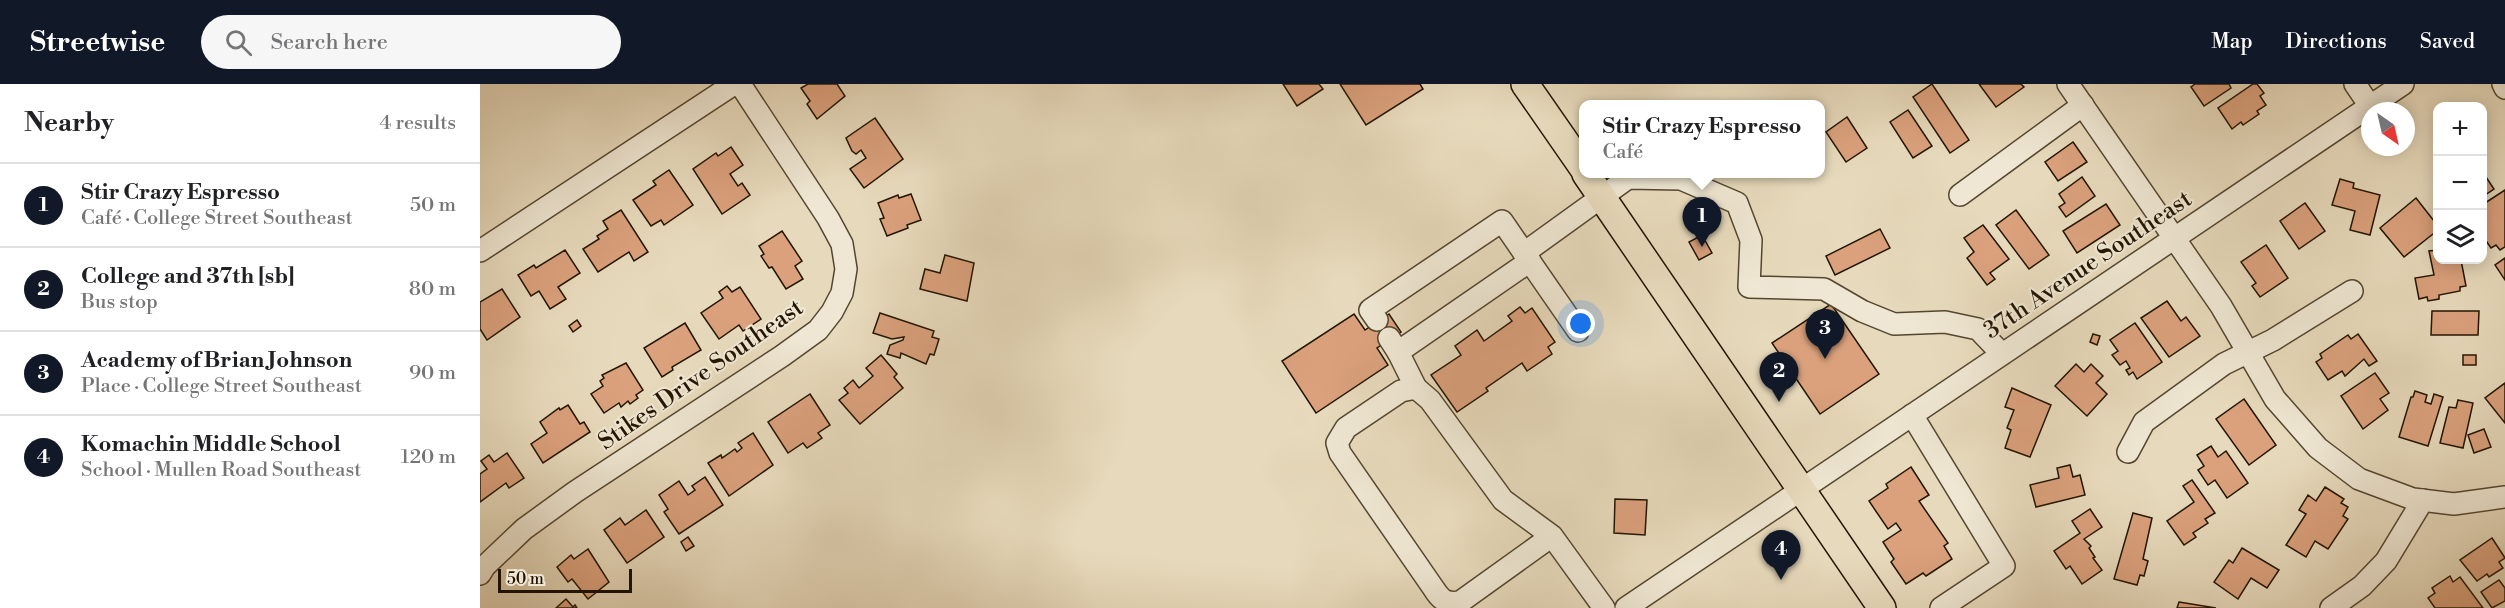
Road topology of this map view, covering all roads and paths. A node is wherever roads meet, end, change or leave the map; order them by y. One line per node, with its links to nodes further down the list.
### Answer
1 (734, 84): 16 (street)
2 (740, 84): 30 (street, Stikes Drive Southeast)
3 (1525, 84): 11 (main road)
4 (2068, 84): 9 (street)
5 (2355, 84): 7 (street)
6 (2403, 84): 8 (street, 37th Avenue Southeast)
7 (2367, 102)
8 (2376, 102)
9 (2083, 105): 13 (street); 15 (street)
10 (2361, 112): 15 (street, 37th Avenue Southeast)
11 (1579, 163)
12 (1589, 178): 14 (main road)
13 (1960, 195)
14 (1602, 197): 17 (street); 22 (street); 26 (main road)
15 (2173, 238): 21 (street); 22 (street, 37th Avenue Southeast)
16 (480, 251)
17 (1527, 257): 19 (street); 20 (street); 23 (street)
18 (2352, 291): 21 (street)
19 (1377, 320)
20 (1578, 331)
21 (2247, 353): 25 (street); 28 (street)
22 (2002, 354): 24 (street, 37th Avenue Southeast)
23 (1416, 388): 29 (street); 29 (street)
24 (1912, 415): 26 (street, 37th Avenue Southeast); 34 (street)
25 (2128, 452)
26 (1802, 489): 32 (street, 37th Avenue Southeast); 33 (main road)
27 (2505, 497): 28 (street)
28 (2423, 500): 35 (street)
29 (1552, 536): 31 (street)
30 (482, 568)
31 (1605, 608)
32 (1626, 608)
33 (1882, 608)
34 (1941, 608)
35 (2331, 608)

